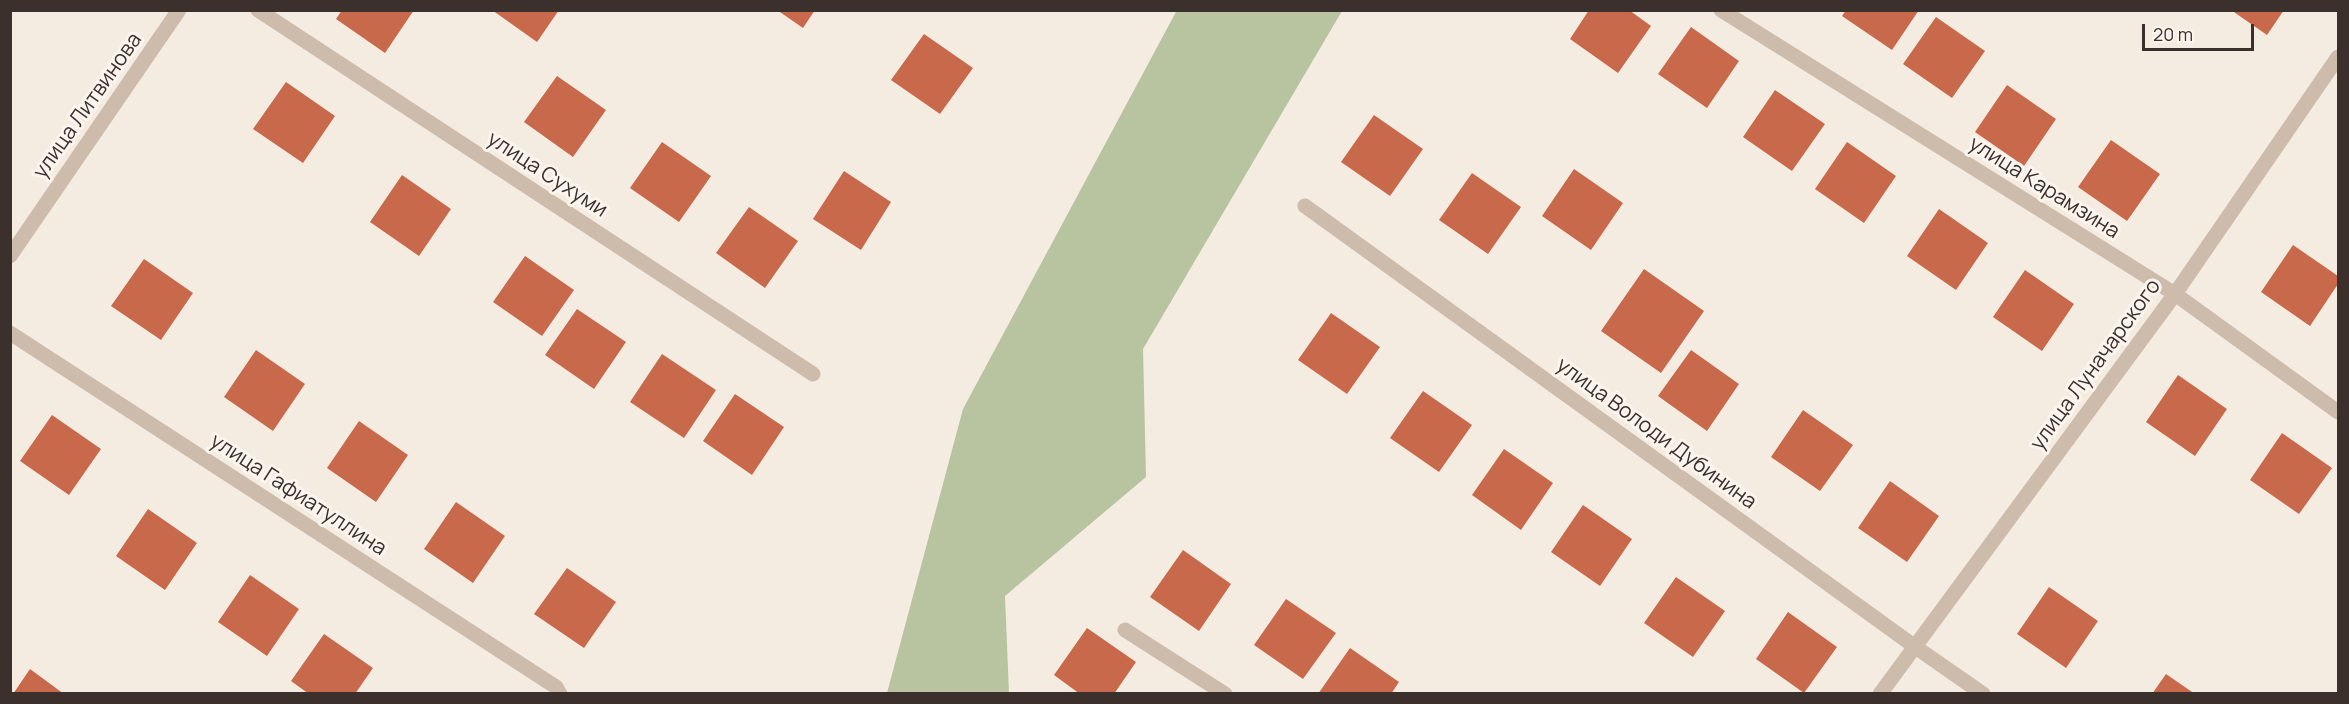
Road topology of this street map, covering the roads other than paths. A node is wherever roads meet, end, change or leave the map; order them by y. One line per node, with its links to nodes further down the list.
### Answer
1 (179, 10): 6 (street, улица Литвинова)
2 (258, 10): 9 (street, улица Сухуми)
3 (1721, 10): 7 (street, улица Карамзина)
4 (2338, 57): 7 (street, улица Луначарского)
5 (1305, 206): 12 (street, улица Володи Дубинина)
6 (10, 256)
7 (2175, 294): 10 (street, улица Карамзина); 12 (street, улица Луначарского)
8 (10, 333): 13 (street, улица Гафиатуллина)
9 (813, 374)
10 (2338, 412)
11 (1125, 630): 14 (street)
12 (1914, 646): 15 (street, улица Луначарского); 16 (street, улица Володи Дубинина)
13 (560, 693)
14 (1225, 693)
15 (1880, 693)
16 (1983, 693)

